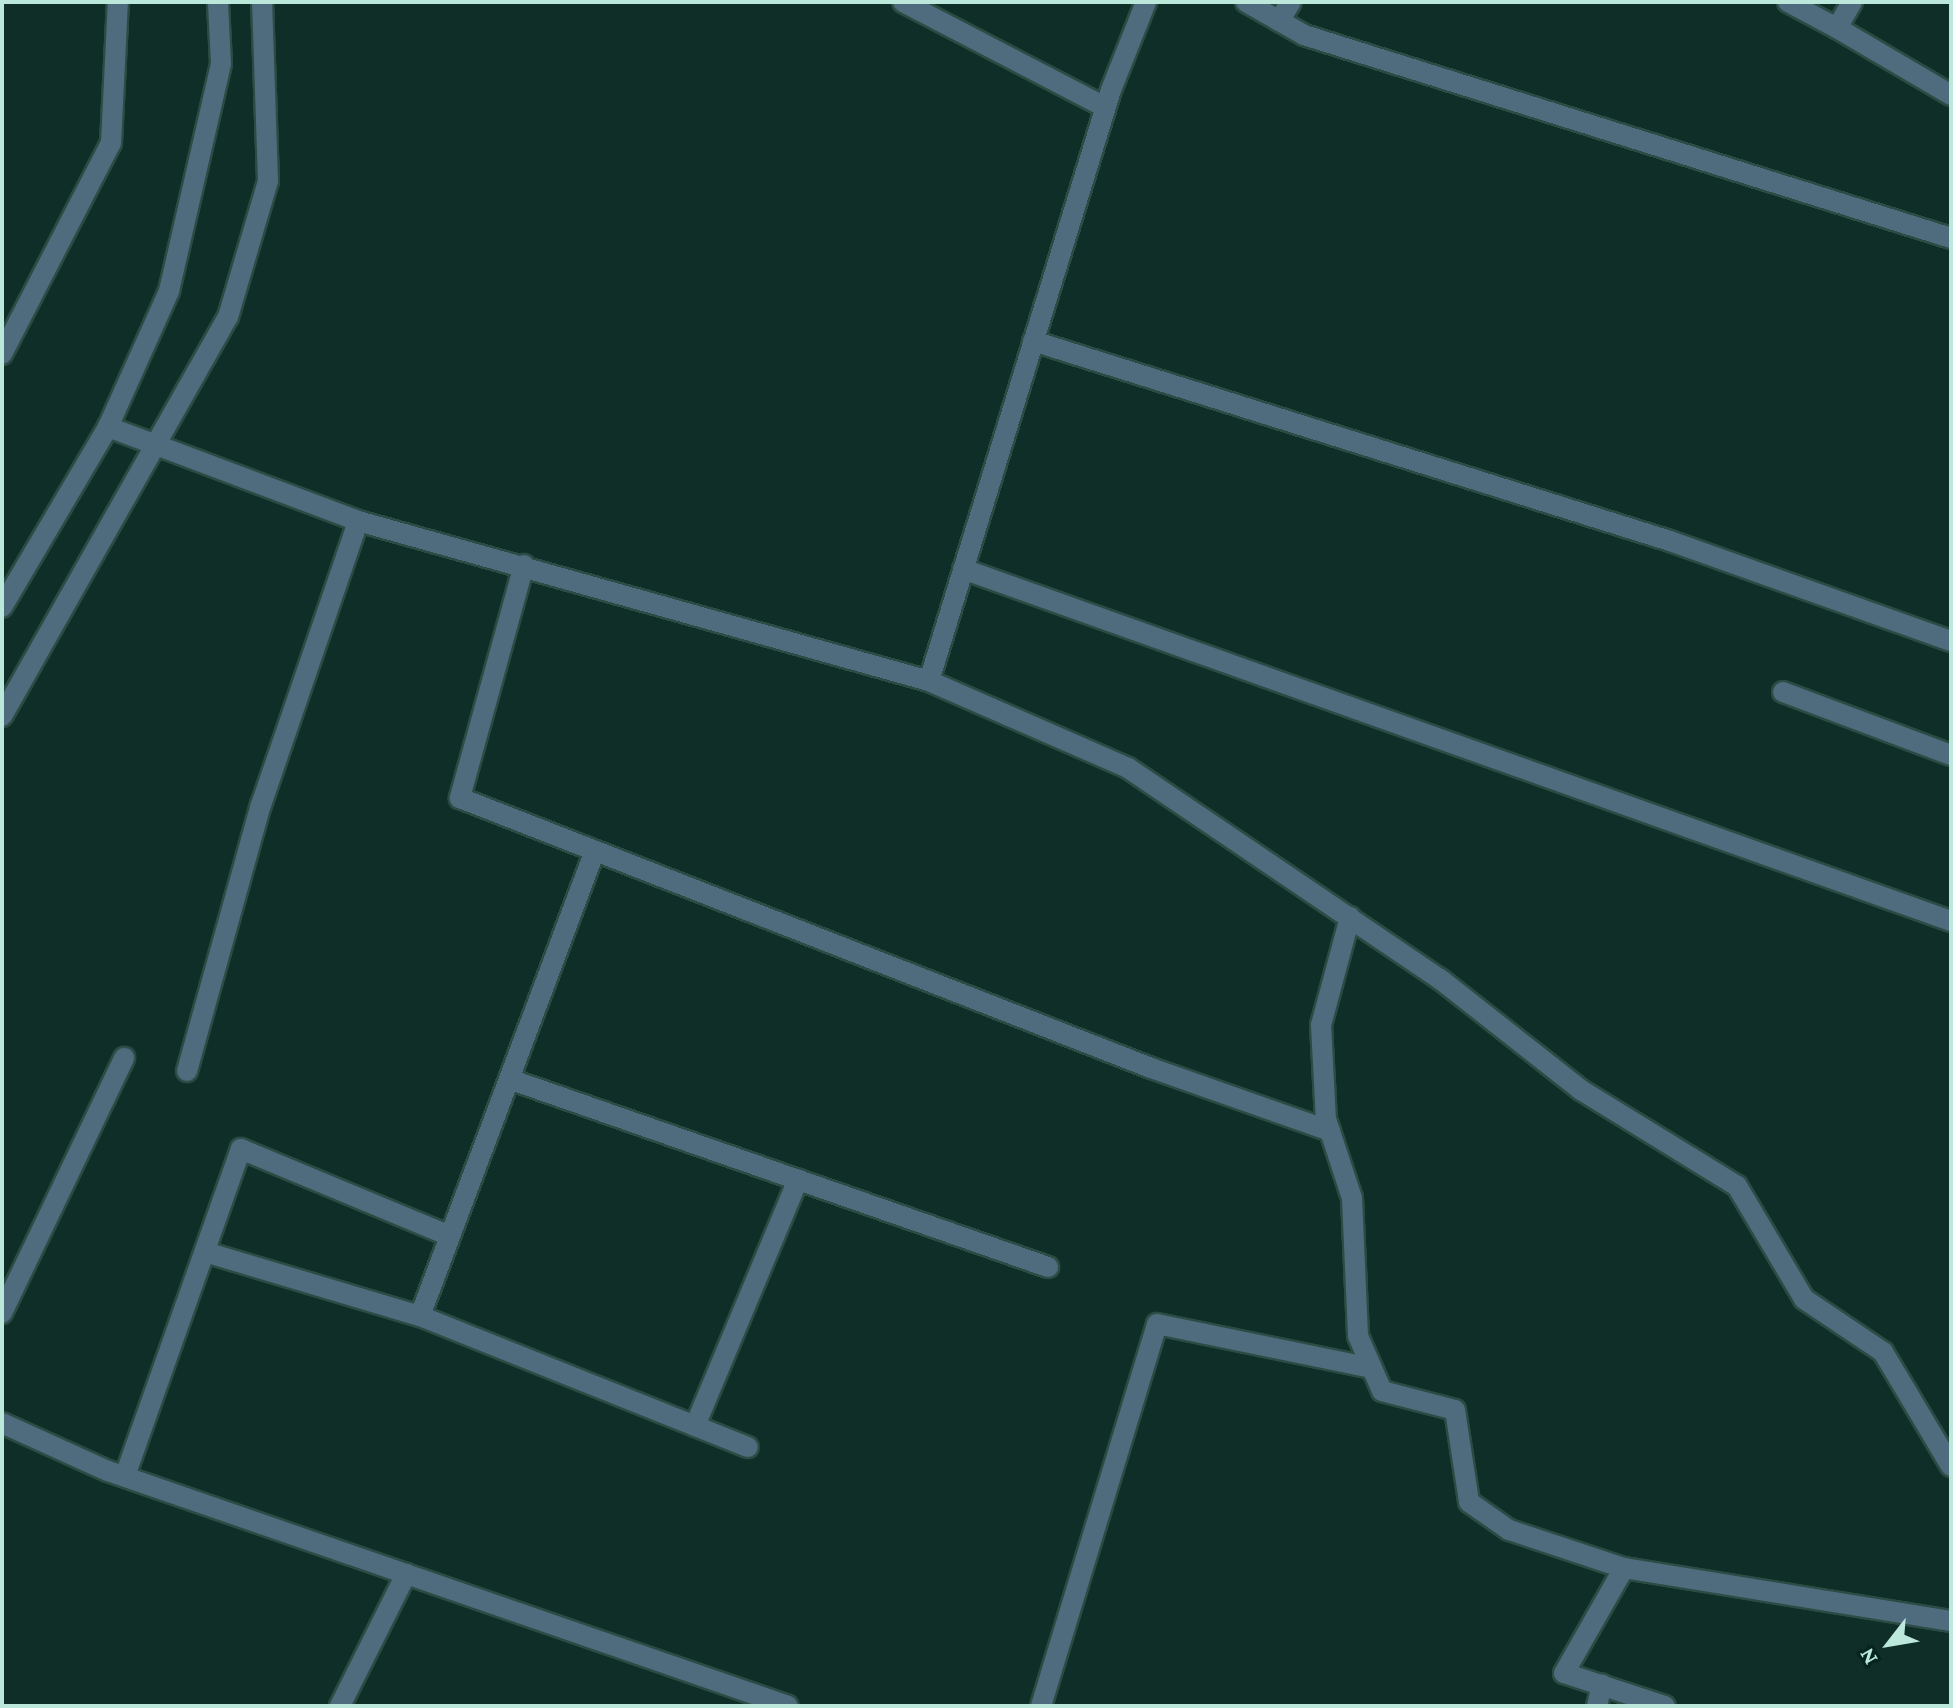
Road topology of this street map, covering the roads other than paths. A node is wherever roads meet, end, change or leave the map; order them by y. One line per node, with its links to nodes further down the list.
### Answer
1 (118, 2): 16 (street)
2 (218, 2): 17 (street)
3 (262, 2): 18 (street)
4 (903, 2): 13 (street)
5 (1146, 2): 13 (street)
6 (1246, 2): 10 (street)
7 (1291, 2): 10 (street)
8 (1788, 2): 11 (street)
9 (1852, 2): 11 (street)
10 (1279, 21): 14 (street)
11 (1837, 28): 12 (street)
12 (1951, 95)
13 (1105, 107): 15 (street)
14 (1951, 238)
15 (1033, 341): 21 (street); 23 (street)
16 (2, 354)
17 (108, 427): 18 (street); 22 (street)
18 (158, 446): 19 (street); 26 (street)
19 (358, 521): 20 (street); 32 (street)
20 (524, 565): 24 (street); 28 (street)
21 (963, 569): 24 (street); 30 (street)
22 (2, 607)
23 (1951, 641)
24 (929, 681): 29 (street)
25 (1783, 692): 27 (street)
26 (2, 716)
27 (1951, 755)
28 (595, 851): 33 (street); 34 (street)
29 (1350, 917): 34 (street); 45 (street)
30 (1951, 921)
31 (124, 1058): 39 (street)
32 (187, 1071)
33 (509, 1079): 35 (street); 36 (street)
34 (1330, 1131): 41 (street)
35 (798, 1180): 38 (street); 43 (street)
36 (450, 1236): 37 (street); 40 (street)
37 (205, 1252): 40 (street); 46 (street)
38 (1048, 1267)
39 (2, 1313)
40 (420, 1316): 43 (street)
41 (1372, 1368): 47 (street); 53 (street)
42 (2, 1423): 46 (street)
43 (695, 1426): 44 (street)
44 (748, 1447)
45 (1951, 1466)
46 (125, 1476): 48 (street)
47 (1624, 1568): 49 (street); 50 (street)
48 (406, 1574): 51 (street); 52 (street)
49 (1951, 1621)
50 (1602, 1685): 54 (street); 55 (street)
51 (340, 1706)
52 (788, 1706)
53 (1041, 1706)
54 (1597, 1706)
55 (1665, 1706)

